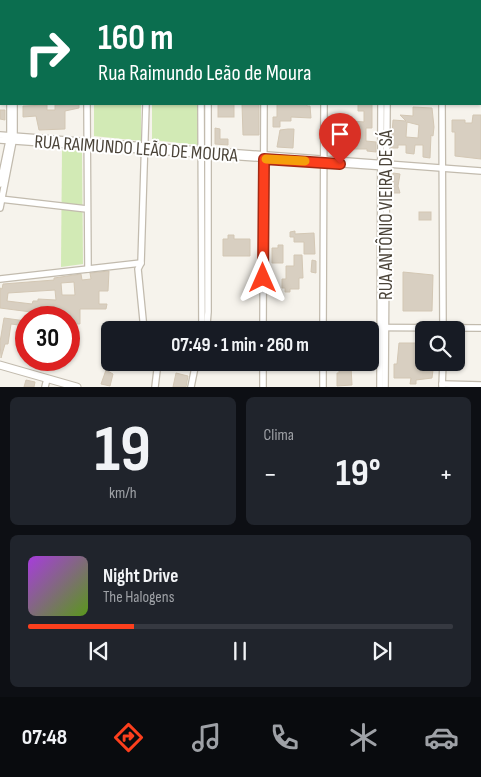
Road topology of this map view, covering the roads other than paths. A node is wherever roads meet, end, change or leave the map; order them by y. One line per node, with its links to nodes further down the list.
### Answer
1 (0, 0): 2 (street)
2 (9, 0): 3 (street)
3 (14, 0): 4 (street)
4 (39, 0)
5 (10, 105): 17 (street)
6 (14, 105): 17 (street)
7 (87, 105): 19 (street)
8 (146, 105): 20 (street)
9 (201, 105): 21 (street)
10 (208, 105): 21 (street)
11 (264, 105): 22 (street)
12 (324, 105): 23 (street)
13 (380, 105): 24 (street, RUA ANTÔNIO VIEIRA DE SÁ)
14 (387, 105): 24 (street, RUA ANTÔNIO VIEIRA DE SÁ)
15 (442, 105): 25 (street)
16 (0, 135): 17 (street, RUA RAIMUNDO LEÃO DE MOURA)
17 (12, 138): 18 (street, RUA RAIMUNDO LEÃO DE MOURA); 19 (street, RUA RAIMUNDO LEÃO DE MOURA); 27 (street); 28 (street)
18 (0, 140)
19 (87, 143): 20 (street, RUA RAIMUNDO LEÃO DE MOURA); 30 (street)
20 (146, 147): 21 (street, RUA RAIMUNDO LEÃO DE MOURA); 31 (street)
21 (205, 152): 22 (street, RUA RAIMUNDO LEÃO DE MOURA); 35 (street)
22 (263, 156): 23 (street, RUA RAIMUNDO LEÃO DE MOURA); 36 (street)
23 (324, 160): 24 (street, RUA RAIMUNDO LEÃO DE MOURA); 37 (street)
24 (385, 165): 25 (street, RUA RAIMUNDO LEÃO DE MOURA); 40 (street, RUA ANTÔNIO VIEIRA DE SÁ)
25 (442, 169): 26 (street, RUA RAIMUNDO LEÃO DE MOURA); 38 (street)
26 (481, 171)
27 (0, 184)
28 (1, 200): 29 (street); 30 (street)
29 (0, 208)
30 (88, 209): 32 (street)
31 (141, 263): 32 (street); 34 (street)
32 (88, 269): 33 (street)
33 (0, 279)
34 (143, 321)
35 (207, 321)
36 (263, 321)
37 (322, 321)
38 (443, 321)
39 (379, 327): 40 (street)
40 (383, 327): 41 (street); 59 (street, RUA ANTÔNIO VIEIRA DE SÁ); 60 (street, RUA ANTÔNIO VIEIRA DE SÁ)
41 (415, 328)
42 (465, 328): 43 (street)
43 (481, 328)
44 (0, 365): 50 (street)
45 (157, 371): 55 (street)
46 (194, 371): 56 (street)
47 (263, 371): 57 (street)
48 (323, 371): 58 (street)
49 (442, 371): 52 (street)
50 (47, 379): 53 (street); 54 (street)
51 (481, 385): 52 (street)
52 (442, 386)
53 (45, 387)
54 (77, 387)
55 (155, 387)
56 (190, 387)
57 (263, 387)
58 (323, 387)
59 (380, 387)
60 (385, 387)

